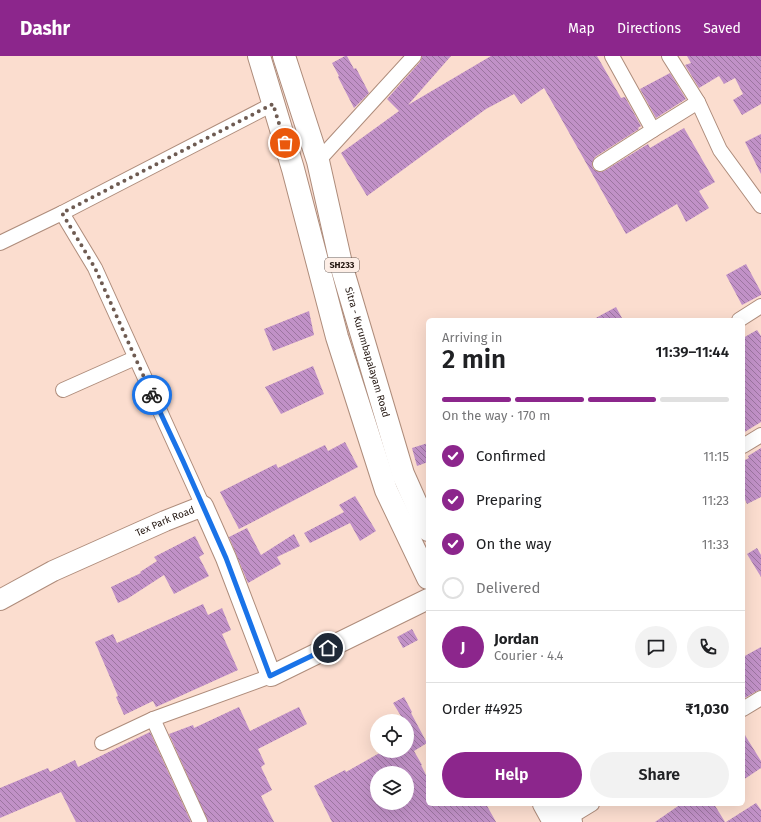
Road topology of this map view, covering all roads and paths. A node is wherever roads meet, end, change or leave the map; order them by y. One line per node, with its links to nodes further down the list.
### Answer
1 (259, 56): 7 (main road)
2 (284, 56): 9 (main road, Sitra - Kurumbapalayam Road / SH233)
3 (414, 56): 9 (street)
4 (612, 56): 8 (street)
5 (668, 56): 6 (street)
6 (698, 102): 8 (street); 11 (street)
7 (273, 104): 12 (street); 22 (main road)
8 (653, 130): 10 (street)
9 (318, 161): 21 (main road, Sitra - Kurumbapalayam Road / SH233)
10 (600, 164)
11 (761, 206)
12 (62, 213): 13 (street); 16 (street)
13 (0, 243)
14 (761, 306): 15 (street)
15 (742, 318)
16 (135, 358): 17 (street); 20 (street)
17 (64, 390)
18 (761, 435): 19 (street)
19 (745, 445)
20 (203, 506): 23 (street, Tex Park Road); 25 (street, Tex Park Road)
21 (426, 521)
22 (426, 574)
23 (0, 600)
24 (426, 600): 25 (street)
25 (270, 676): 28 (street)
26 (761, 698): 27 (street)
27 (745, 708)
28 (153, 719): 29 (street); 33 (street)
29 (102, 744)
30 (547, 806): 32 (main road)
31 (588, 806): 32 (street)
32 (564, 817)
33 (200, 822)

